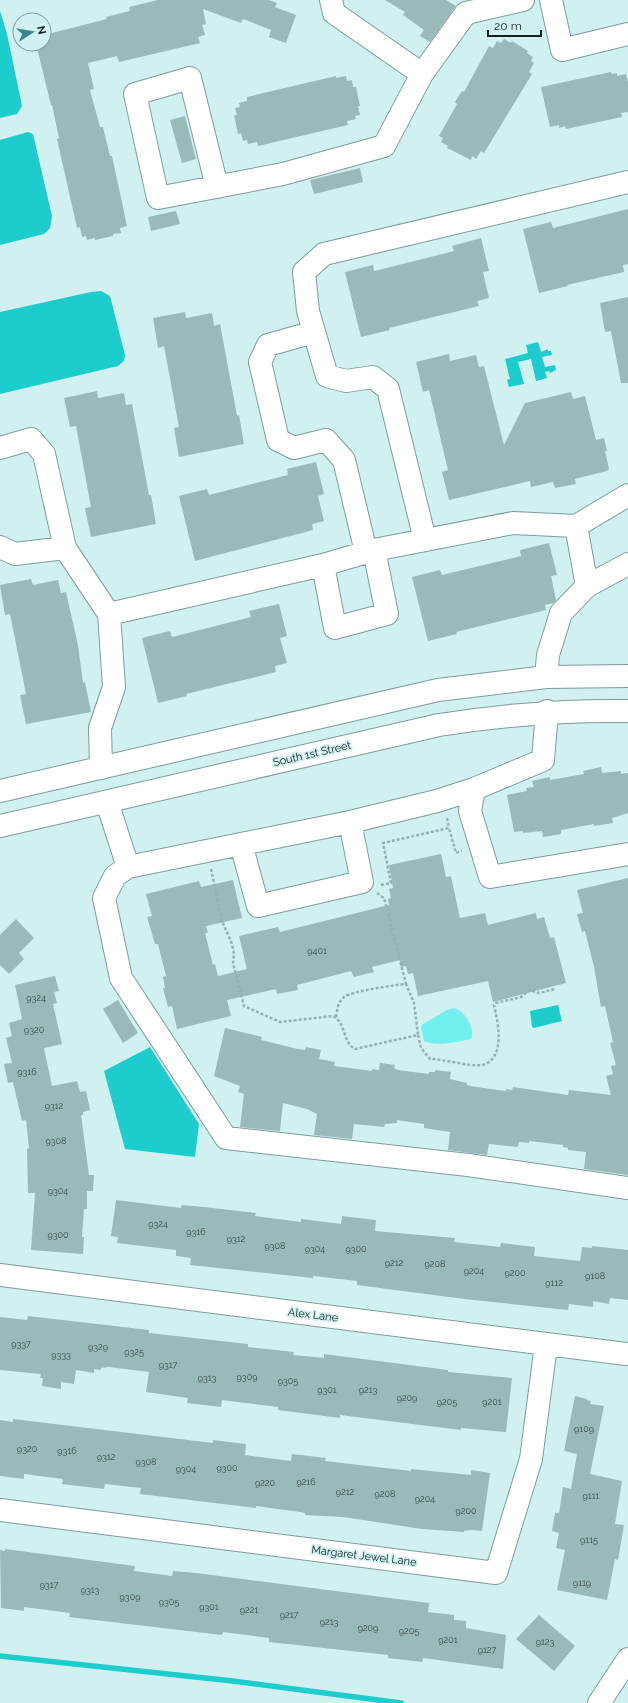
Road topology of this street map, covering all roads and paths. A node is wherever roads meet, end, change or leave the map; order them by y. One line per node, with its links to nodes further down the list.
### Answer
1 (331, 0): 5 (street)
2 (523, 0): 5 (street)
3 (551, 0): 4 (street)
4 (628, 34)
5 (422, 74): 7 (street)
6 (628, 182): 8 (street)
7 (216, 187): 7 (street)
8 (314, 332): 12 (street); 15 (street)
9 (0, 448): 14 (street)
10 (628, 495): 11 (street)
11 (576, 526): 12 (street); 18 (street)
12 (425, 540): 15 (street)
13 (0, 547): 14 (street)
14 (65, 548): 19 (street)
15 (370, 551): 17 (street); 17 (street)
16 (628, 564): 18 (street)
17 (323, 565): 19 (street)
18 (587, 586): 21 (street)
19 (109, 614): 24 (street)
20 (628, 676): 21 (street)
21 (546, 677): 22 (street); 24 (street)
22 (547, 711): 23 (street, South 1st Street); 25 (street); 27 (street, South 1st Street)
23 (628, 711)
24 (101, 768): 26 (street); 27 (street)
25 (474, 789): 28 (street); 31 (street)
26 (0, 791)
27 (108, 802): 29 (street, South 1st Street); 34 (street)
28 (350, 822): 30 (street); 35 (street)
29 (0, 826)
30 (242, 844): 32 (street); 35 (street)
31 (480, 846): 33 (street); 35 (path)
32 (207, 851): 34 (street); 38 (path)
33 (628, 854)
34 (128, 867): 40 (street)
35 (366, 885): 36 (path)
36 (406, 984): 38 (path); 39 (path)
37 (555, 989): 39 (path)
38 (336, 1017): 39 (path)
39 (418, 1035)
40 (628, 1188)
41 (0, 1275): 42 (street, Alex Lane)
42 (546, 1345): 43 (street, Alex Lane); 44 (street, Margaret Jewel Lane)
43 (626, 1354)
44 (0, 1510)
45 (628, 1658): 46 (street)
46 (599, 1703)

